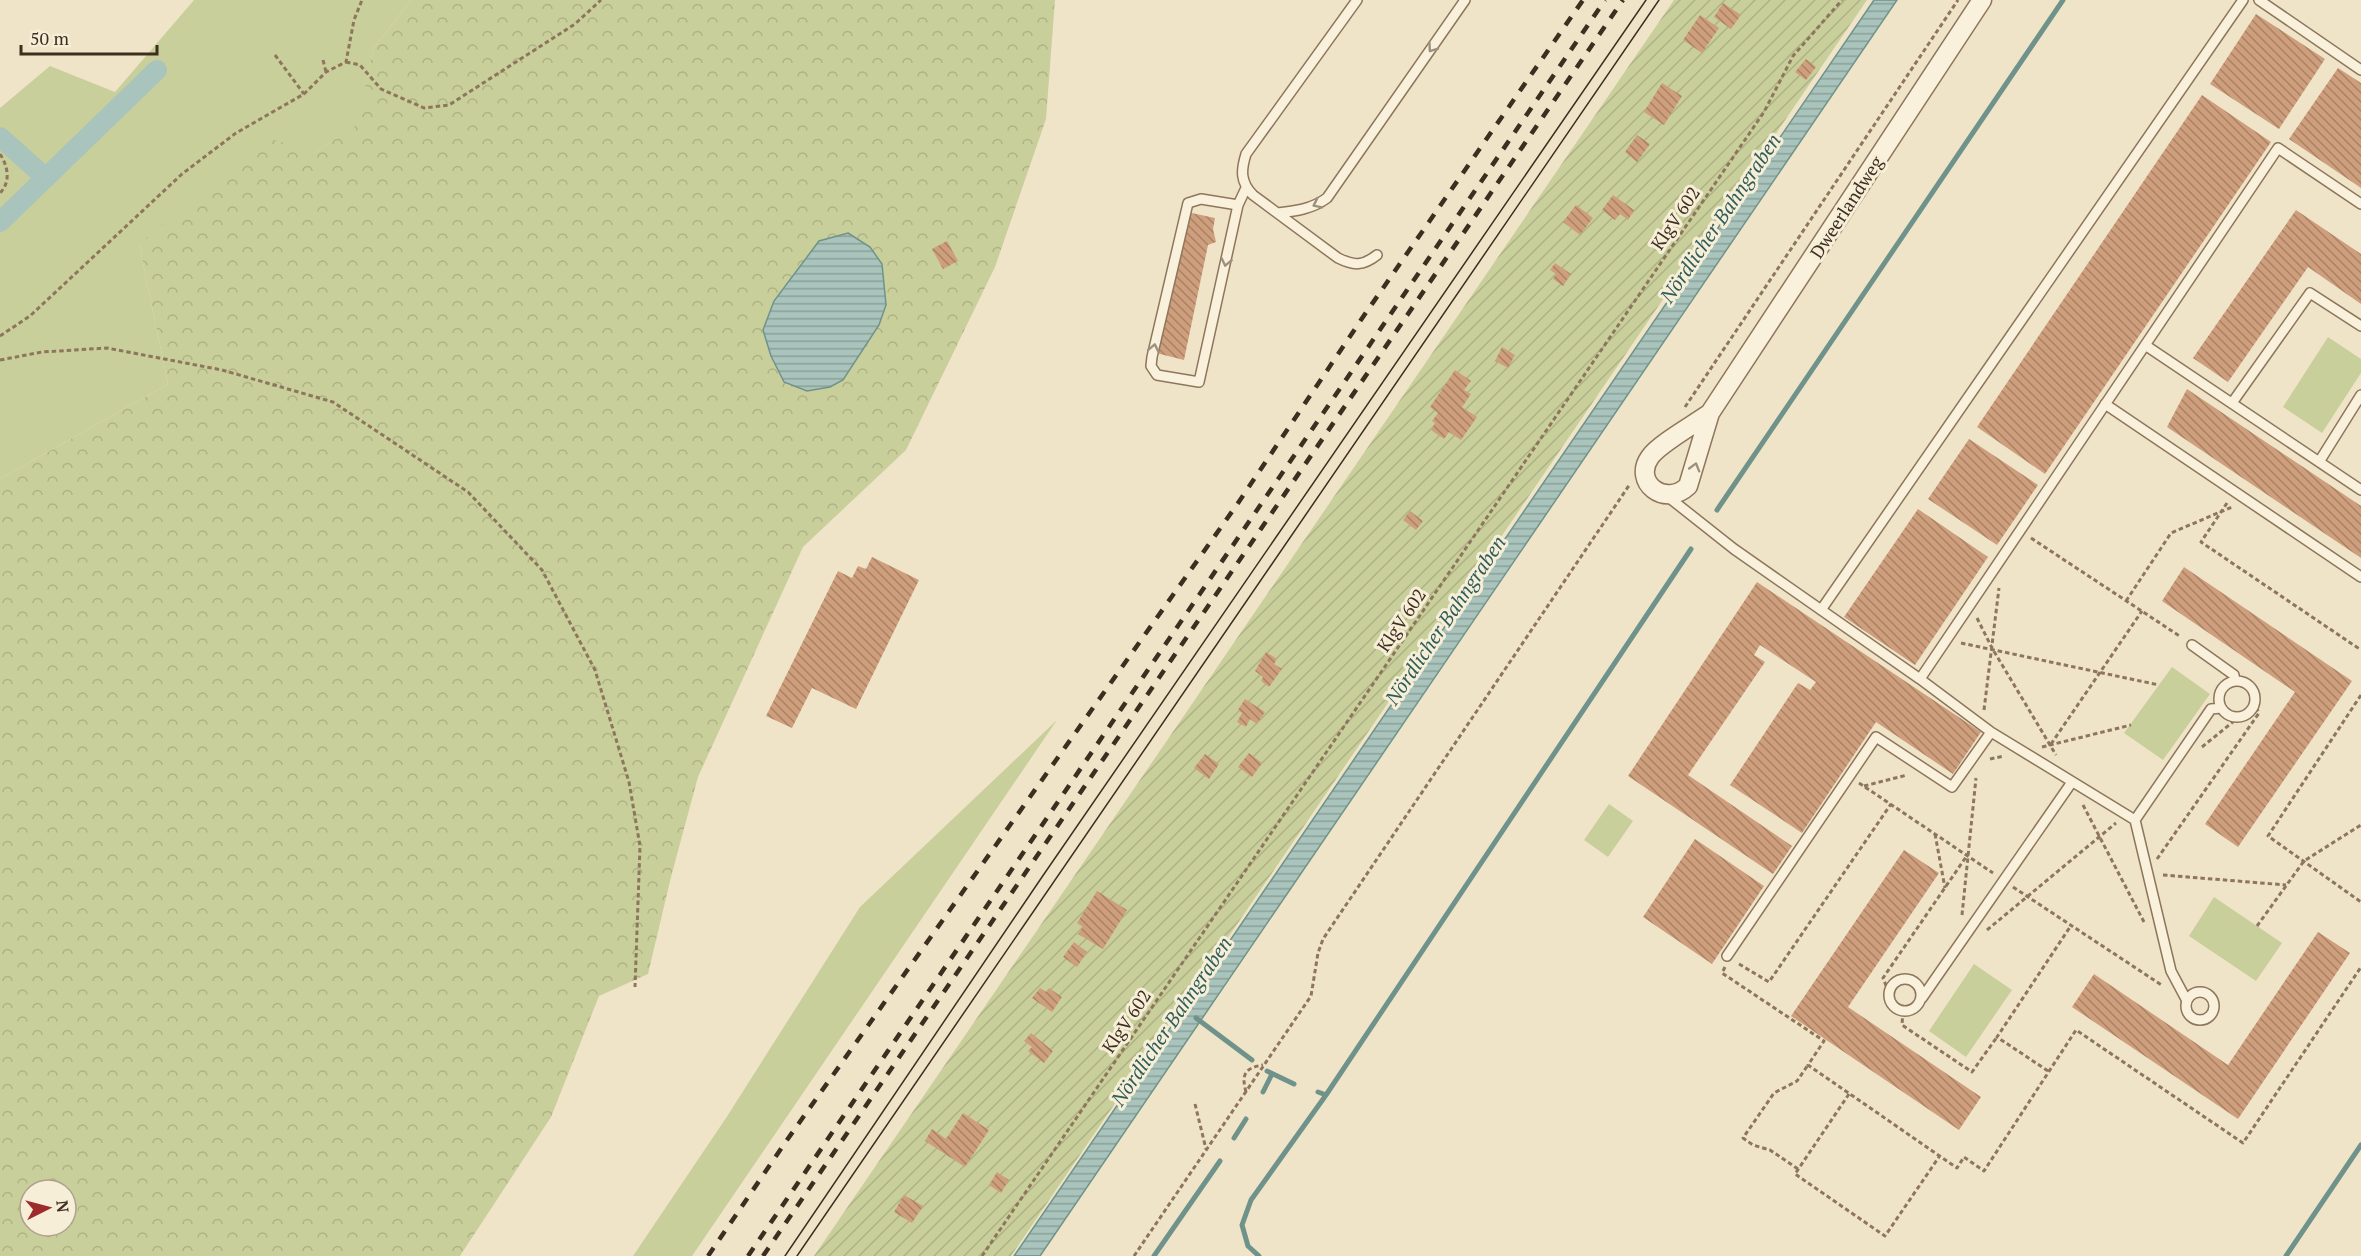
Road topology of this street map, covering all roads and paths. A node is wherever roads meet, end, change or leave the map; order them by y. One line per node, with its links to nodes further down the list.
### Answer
1 (362, 0): 12 (path)
2 (601, 0): 12 (path)
3 (1357, 0): 17 (lane)
4 (1465, 0): 21 (lane, one-way to 21)
5 (1842, 0): 97 (path, KlgV 602)
6 (1958, 0): 31 (path)
7 (1982, 0): 30 (street, Dweerlandweg)
8 (2243, 0): 42 (lane)
9 (2259, 0): 13 (lane)
10 (275, 55): 15 (path)
11 (323, 60): 14 (path)
12 (346, 62): 14 (path)
13 (2361, 70)
14 (326, 72): 15 (path)
15 (304, 94): 24 (path)
16 (0, 154): 18 (path)
17 (1246, 188): 20 (lane); 21 (lane)
18 (0, 193)
19 (2361, 204): 25 (lane)
20 (1238, 205): 20 (lane, one-way to 20)
21 (1278, 213): 22 (lane)
22 (1377, 255)
23 (2361, 326): 29 (lane)
24 (0, 336)
25 (2145, 345): 28 (lane); 29 (lane)
26 (0, 360): 82 (path)
27 (2361, 395): 32 (lane)
28 (2105, 404): 35 (lane); 39 (lane)
29 (2232, 404): 32 (lane)
30 (1710, 413): 33 (street, Dweerlandweg); 36 (street, Dweerlandweg, one-way to 30)
31 (1680, 415)
32 (2319, 462): 34 (lane)
33 (1645, 472): 36 (street); 88 (path)
34 (2361, 490)
35 (2235, 491): 37 (lane); 38 (path)
36 (1665, 495): 42 (lane)
37 (2247, 500): 38 (path); 40 (lane)
38 (2222, 512): 41 (path); 46 (path)
39 (2019, 531): 41 (path); 44 (lane)
40 (2361, 577)
41 (2126, 601): 43 (path)
42 (1821, 610): 48 (lane)
43 (2142, 611): 45 (path); 47 (path)
44 (1946, 640): 47 (path); 48 (lane)
45 (2192, 645): 49 (lane)
46 (2360, 649)
47 (2100, 672): 50 (path); 56 (path)
48 (1920, 679): 55 (lane)
49 (2235, 681): 52 (lane); 53 (lane)
50 (2159, 685)
51 (2361, 695): 70 (path)
52 (2254, 704): 53 (lane); 71 (path)
53 (2221, 708): 66 (lane)
54 (2131, 725): 56 (path)
55 (1991, 732): 57 (lane); 58 (lane)
56 (2050, 745): 57 (path)
57 (2022, 752): 58 (path); 61 (lane)
58 (1968, 764): 59 (lane)
59 (1926, 770): 60 (lane); 62 (path)
60 (1849, 777): 62 (path); 63 (lane)
61 (2072, 782): 65 (lane); 72 (lane)
62 (1863, 786): 63 (path); 64 (path)
63 (1837, 794): 80 (lane)
64 (1891, 804): 68 (path); 80 (path)
65 (2126, 814): 66 (lane); 75 (path)
66 (2134, 820): 71 (lane)
67 (2361, 825): 70 (path)
68 (1934, 832): 69 (path); 74 (path)
69 (1968, 854): 72 (path); 74 (path)
70 (2304, 861): 73 (path); 76 (path)
71 (2147, 873): 73 (path); 85 (lane)
72 (2003, 880): 75 (path); 84 (lane)
73 (2286, 885): 78 (path)
74 (1945, 888): 83 (path)
75 (2026, 897): 77 (path); 79 (path)
76 (2361, 902)
77 (2070, 926): 85 (path); 87 (path)
78 (2257, 926)
79 (1984, 932)
80 (1729, 958): 89 (path)
81 (2361, 967): 90 (path)
82 (634, 987)
83 (1889, 993): 84 (lane); 86 (lane)
84 (1922, 998): 86 (lane)
85 (2187, 1001)
86 (1903, 1011): 87 (path)
87 (1997, 1037): 90 (path)
88 (1264, 1064): 91 (path); 91 (path)
89 (1808, 1065): 92 (path); 96 (path)
90 (2048, 1071): 92 (path)
91 (1246, 1092): 94 (path)
92 (1850, 1093): 96 (path)
93 (1195, 1104): 94 (path)
94 (1206, 1150): 98 (path)
95 (1939, 1157): 96 (path)
96 (1798, 1169)
97 (982, 1256)
98 (1134, 1256)

